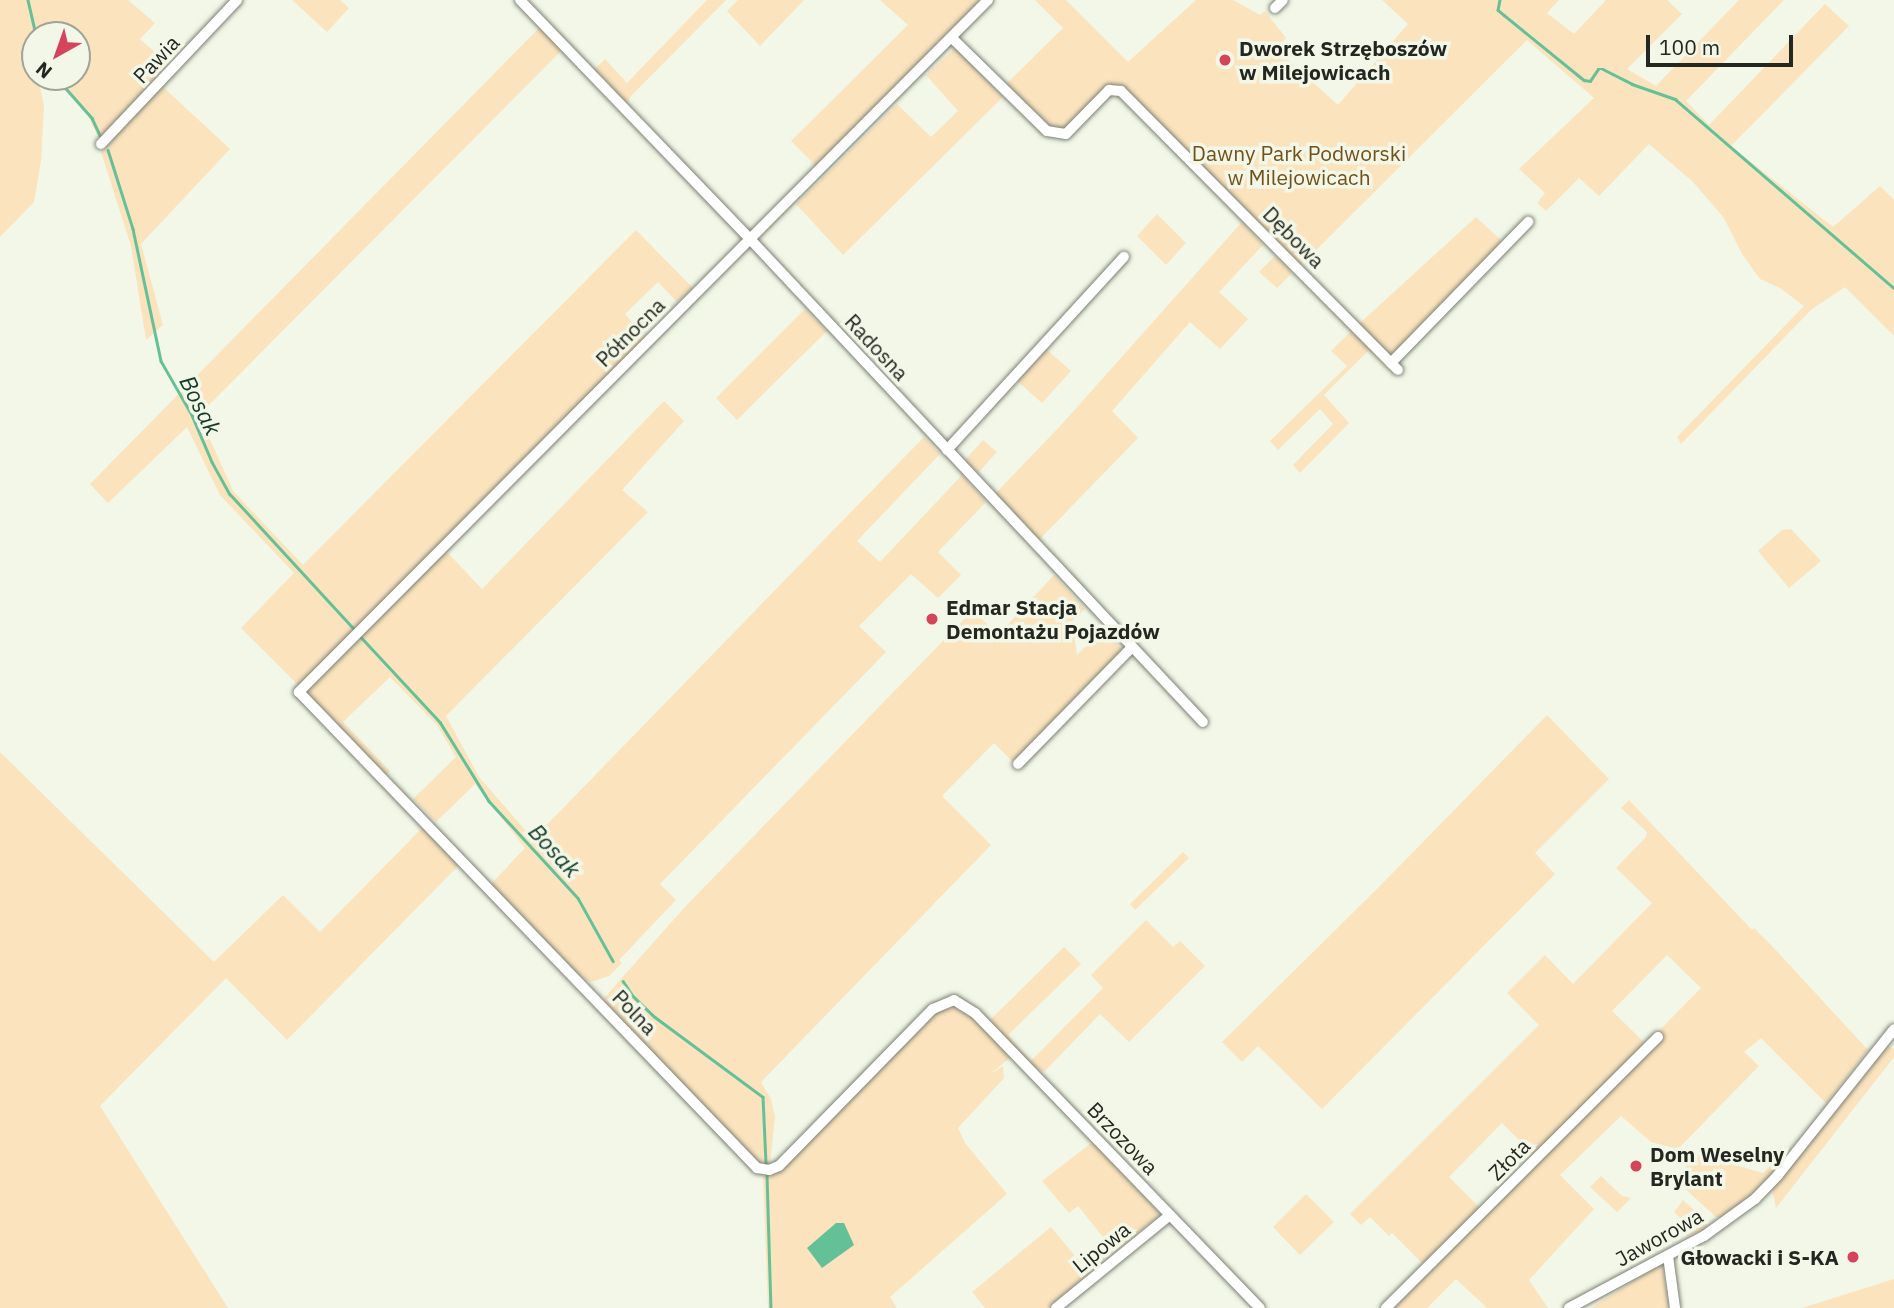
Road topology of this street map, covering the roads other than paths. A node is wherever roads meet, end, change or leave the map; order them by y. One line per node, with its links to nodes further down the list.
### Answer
1 (237, 0): 5 (street, Pawia)
2 (520, 0): 7 (street, Radosna)
3 (988, 0): 4 (street, Północna)
4 (952, 38): 6 (street, Dębowa); 7 (street, Północna)
5 (102, 144)
6 (1528, 222)
7 (750, 239): 9 (street, Radosna); 11 (street, Północna)
8 (1124, 257): 9 (street)
9 (947, 450): 10 (street, Radosna)
10 (1132, 647): 12 (street, Radosna); 13 (street)
11 (299, 692): 14 (street, Polna)
12 (1203, 722)
13 (1018, 764)
14 (954, 1000): 17 (street, Brzozowa)
15 (1894, 1029): 18 (street, Jaworowa)
16 (1658, 1037): 21 (street, Złota)
17 (1170, 1215): 19 (street, Lipowa); 20 (street, Brzozowa)
18 (1668, 1256): 22 (street, Jaworowa); 23 (street)
19 (1056, 1308)
20 (1260, 1308)
21 (1386, 1308)
22 (1569, 1308)
23 (1675, 1308)

